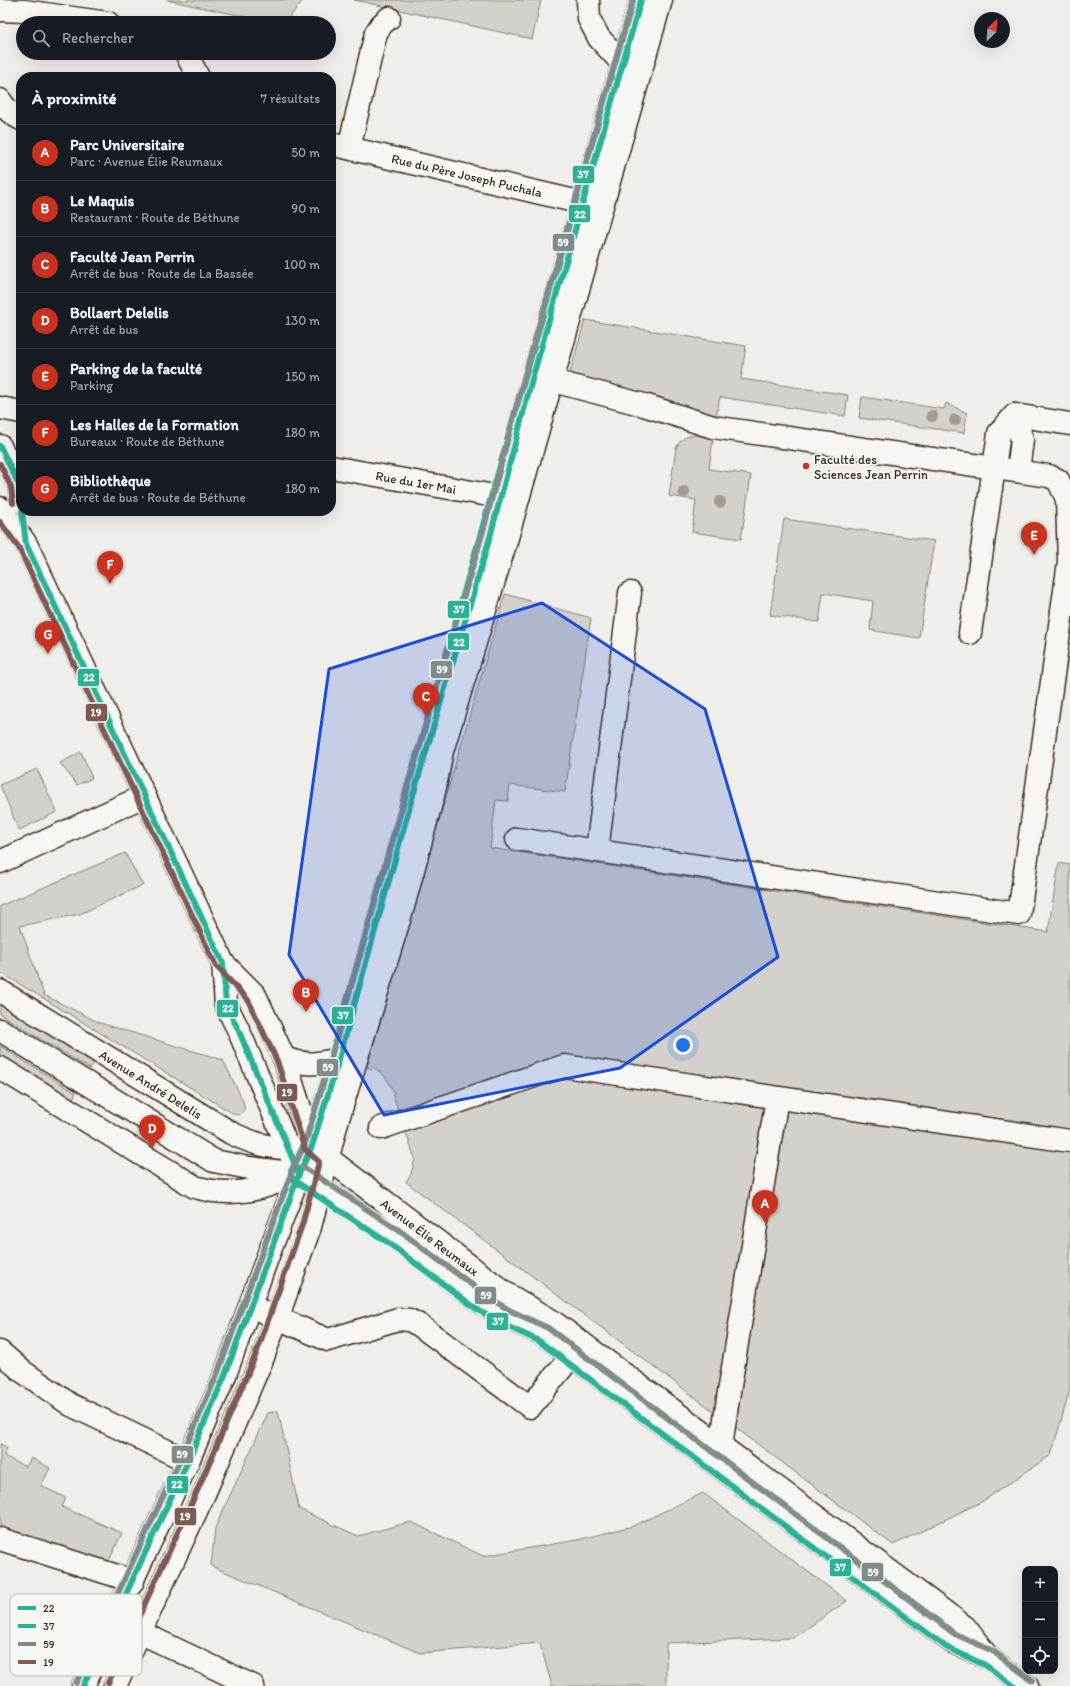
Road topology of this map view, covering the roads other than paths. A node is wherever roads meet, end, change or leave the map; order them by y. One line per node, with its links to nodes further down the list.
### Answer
1 (588, 0): 8 (main road)
2 (641, 0): 8 (main road)
3 (661, 0): 14 (main road)
4 (0, 10): 5 (main road)
5 (59, 16)
6 (390, 18): 12 (main road, Rue du Père Joseph Puchala)
7 (190, 60): 9 (main road)
8 (623, 64): 13 (main road)
9 (196, 72)
10 (0, 100): 11 (main road)
11 (16, 116)
12 (340, 146): 13 (main road, Rue du Père Joseph Puchala)
13 (583, 203): 14 (main road)
14 (542, 378): 20 (main road); 24 (main road); 44 (main road)
15 (0, 408): 16 (main road)
16 (16, 411)
17 (1015, 415): 18 (main road); 20 (main road); 22 (main road)
18 (1070, 424)
19 (0, 446): 23 (main road)
20 (994, 467): 22 (main road); 29 (main road)
21 (336, 468): 24 (main road, Rue du 1er Mai)
22 (1018, 471): 32 (main road)
23 (16, 479)
24 (500, 497): 38 (main road)
25 (0, 508): 27 (main road)
26 (23, 516): 27 (main road)
27 (26, 544): 30 (main road)
28 (630, 593): 32 (main road)
29 (970, 633)
30 (144, 796): 33 (main road); 34 (main road)
31 (517, 839): 32 (main road)
32 (598, 850)
33 (0, 862)
34 (223, 963): 37 (main road); 43 (main road)
35 (0, 991): 43 (main road, Avenue André Delelis)
36 (0, 1030): 45 (main road)
37 (284, 1058): 38 (main road); 44 (main road)
38 (339, 1059): 44 (main road)
39 (0, 1068): 45 (main road)
40 (777, 1098): 41 (main road); 42 (main road); 51 (main road)
41 (381, 1128)
42 (1070, 1141)
43 (289, 1150): 44 (main road, Avenue André Delelis); 45 (main road)
44 (320, 1153): 45 (main road); 46 (main road); 49 (main road, Avenue Élie Reumaux)
45 (299, 1174): 46 (main road, Avenue Élie Reumaux); 47 (main road)
46 (319, 1188): 48 (main road); 49 (main road, Avenue Élie Reumaux)
47 (250, 1306): 48 (main road); 52 (main road)
48 (277, 1317): 49 (main road); 56 (main road)
49 (577, 1349): 51 (main road, Avenue Élie Reumaux); 58 (main road, Avenue Élie Reumaux)
50 (0, 1352): 52 (main road)
51 (722, 1446): 58 (main road, Avenue Élie Reumaux)
52 (188, 1461): 54 (main road)
53 (0, 1539): 54 (main road)
54 (132, 1581): 55 (main road)
55 (126, 1594)
56 (142, 1629)
57 (142, 1631): 63 (main road)
58 (989, 1658): 64 (main road, Avenue Élie Reumaux)
59 (89, 1676): 61 (main road)
60 (120, 1676): 62 (main road)
61 (84, 1686)
62 (115, 1686)
63 (253, 1686)
64 (1027, 1686)

